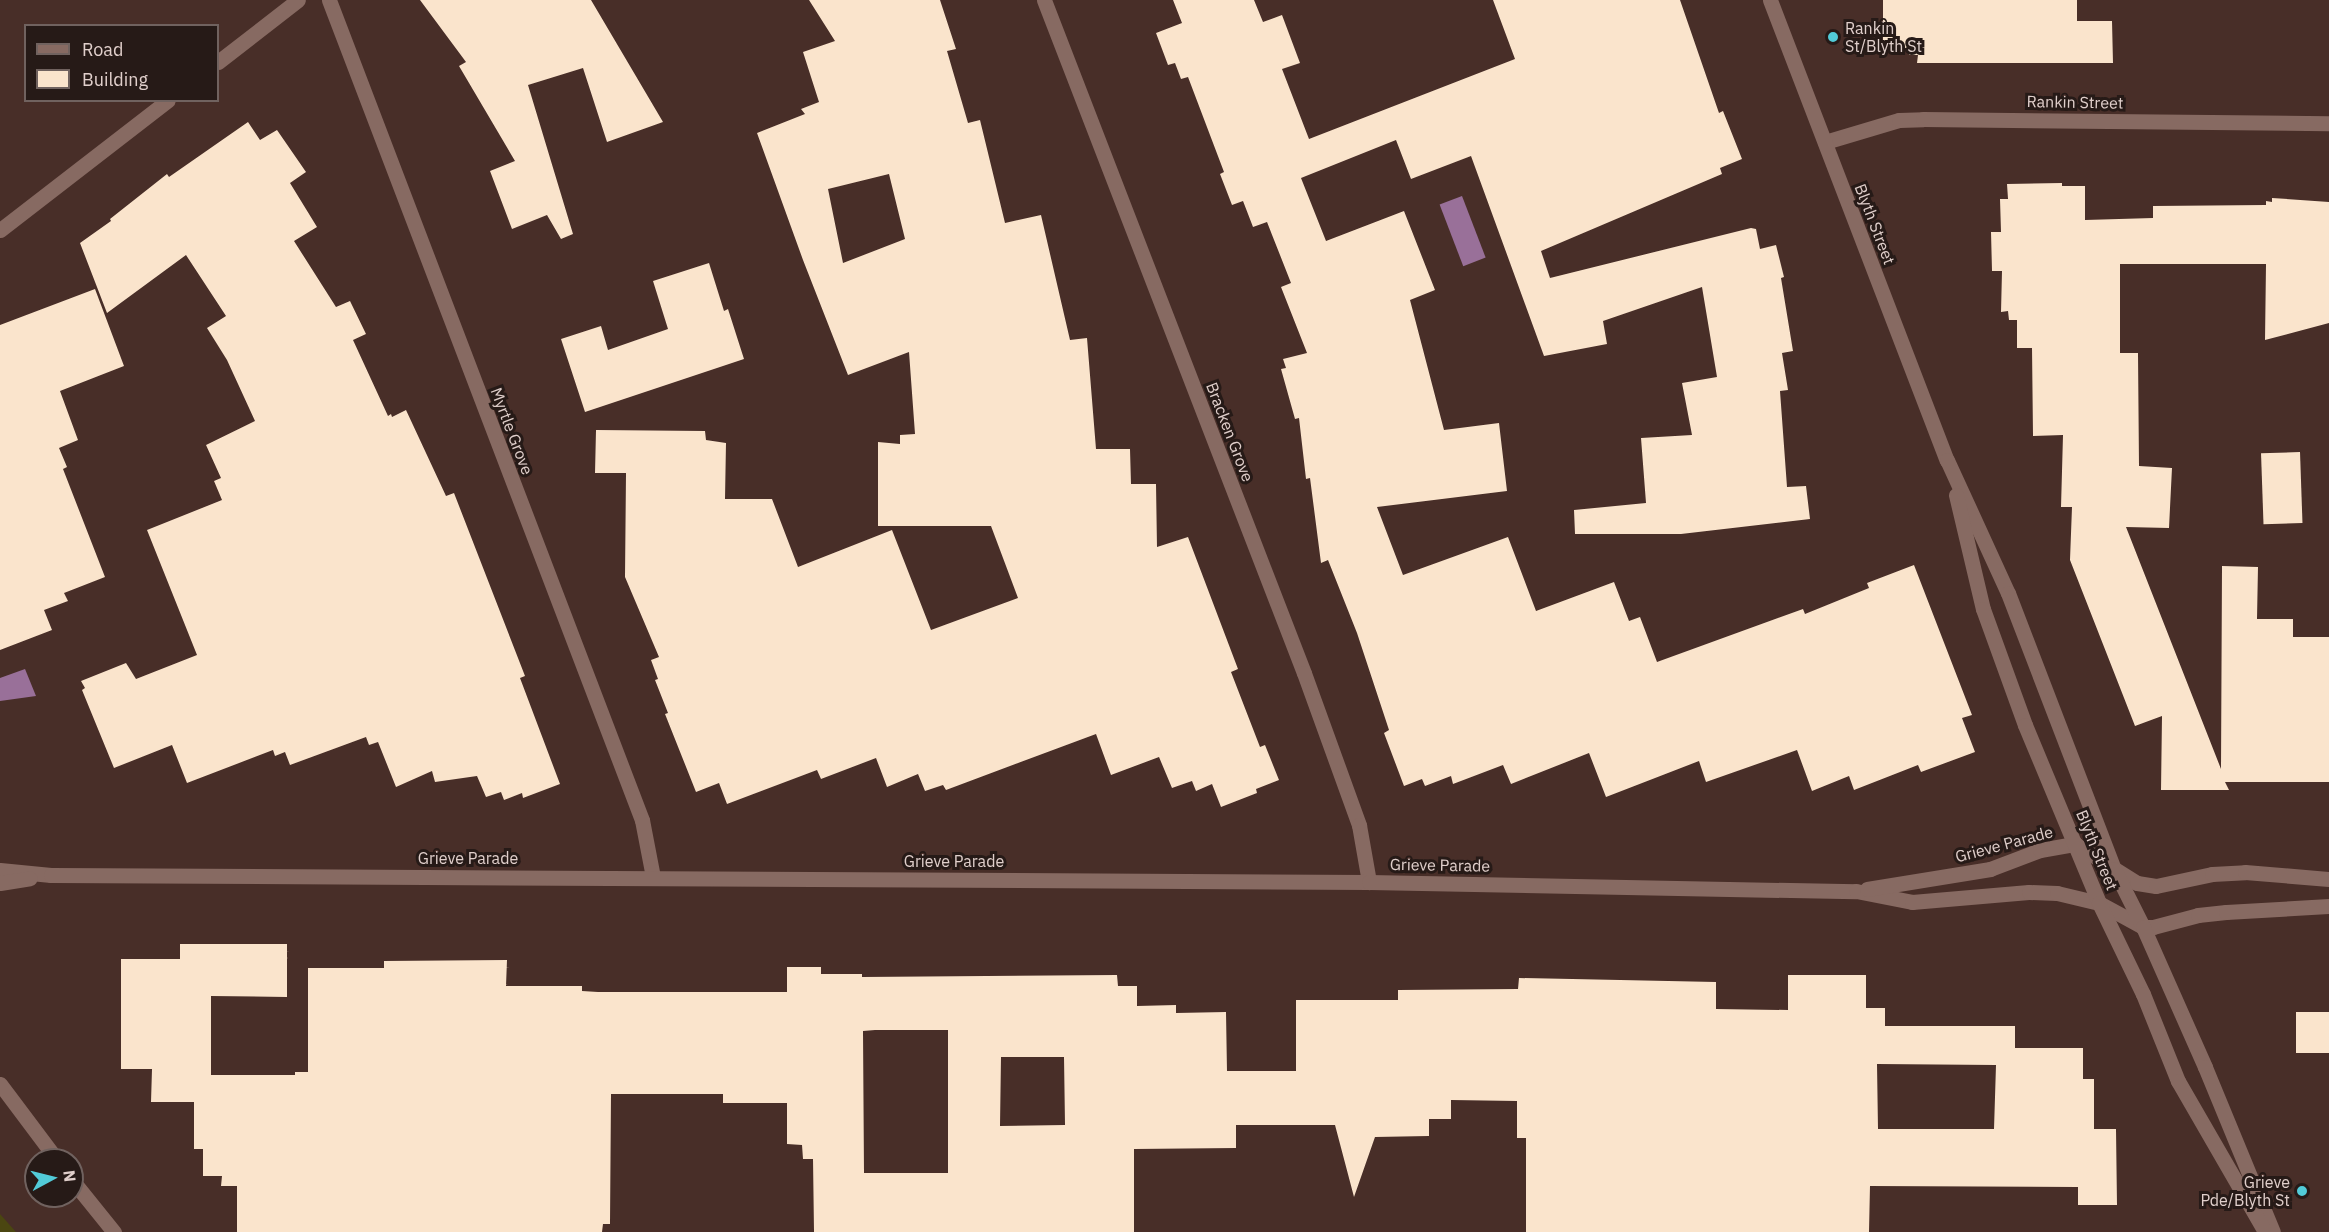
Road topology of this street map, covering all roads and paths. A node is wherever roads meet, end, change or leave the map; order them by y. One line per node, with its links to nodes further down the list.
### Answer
1 (298, 0): 5 (street)
2 (328, 0): 15 (street, Myrtle Grove)
3 (1044, 0): 17 (street, Bracken Grove)
4 (1770, 0): 8 (street, Blyth Street)
5 (219, 61)
6 (165, 102): 9 (street)
7 (2329, 123): 8 (street, Rankin Street)
8 (1825, 142): 10 (street, Blyth Street)
9 (0, 230)
10 (1947, 460): 11 (street, Blyth Street); 12 (street, Blyth Street)
11 (2075, 844): 12 (street, Grieve Parade); 19 (street, Grieve Parade); 20 (street, Blyth Street)
12 (2114, 869): 16 (street, Grieve Parade); 22 (street, Blyth Street)
13 (0, 870): 14 (street, Grieve Parade)
14 (51, 875): 15 (street, Grieve Parade); 18 (street, Grieve Parade)
15 (653, 877): 17 (street, Grieve Parade)
16 (2329, 879)
17 (1369, 882): 19 (street, Grieve Parade)
18 (0, 883)
19 (1856, 891): 20 (street, Grieve Parade)
20 (2099, 903): 22 (street, Grieve Parade); 27 (street, Blyth Street)
21 (2329, 906): 22 (street)
22 (2143, 927): 28 (street, Blyth Street)
23 (0, 1084): 24 (street)
24 (48, 1148)
25 (84, 1195): 26 (street)
26 (114, 1232)
27 (2265, 1232)
28 (2273, 1232)

